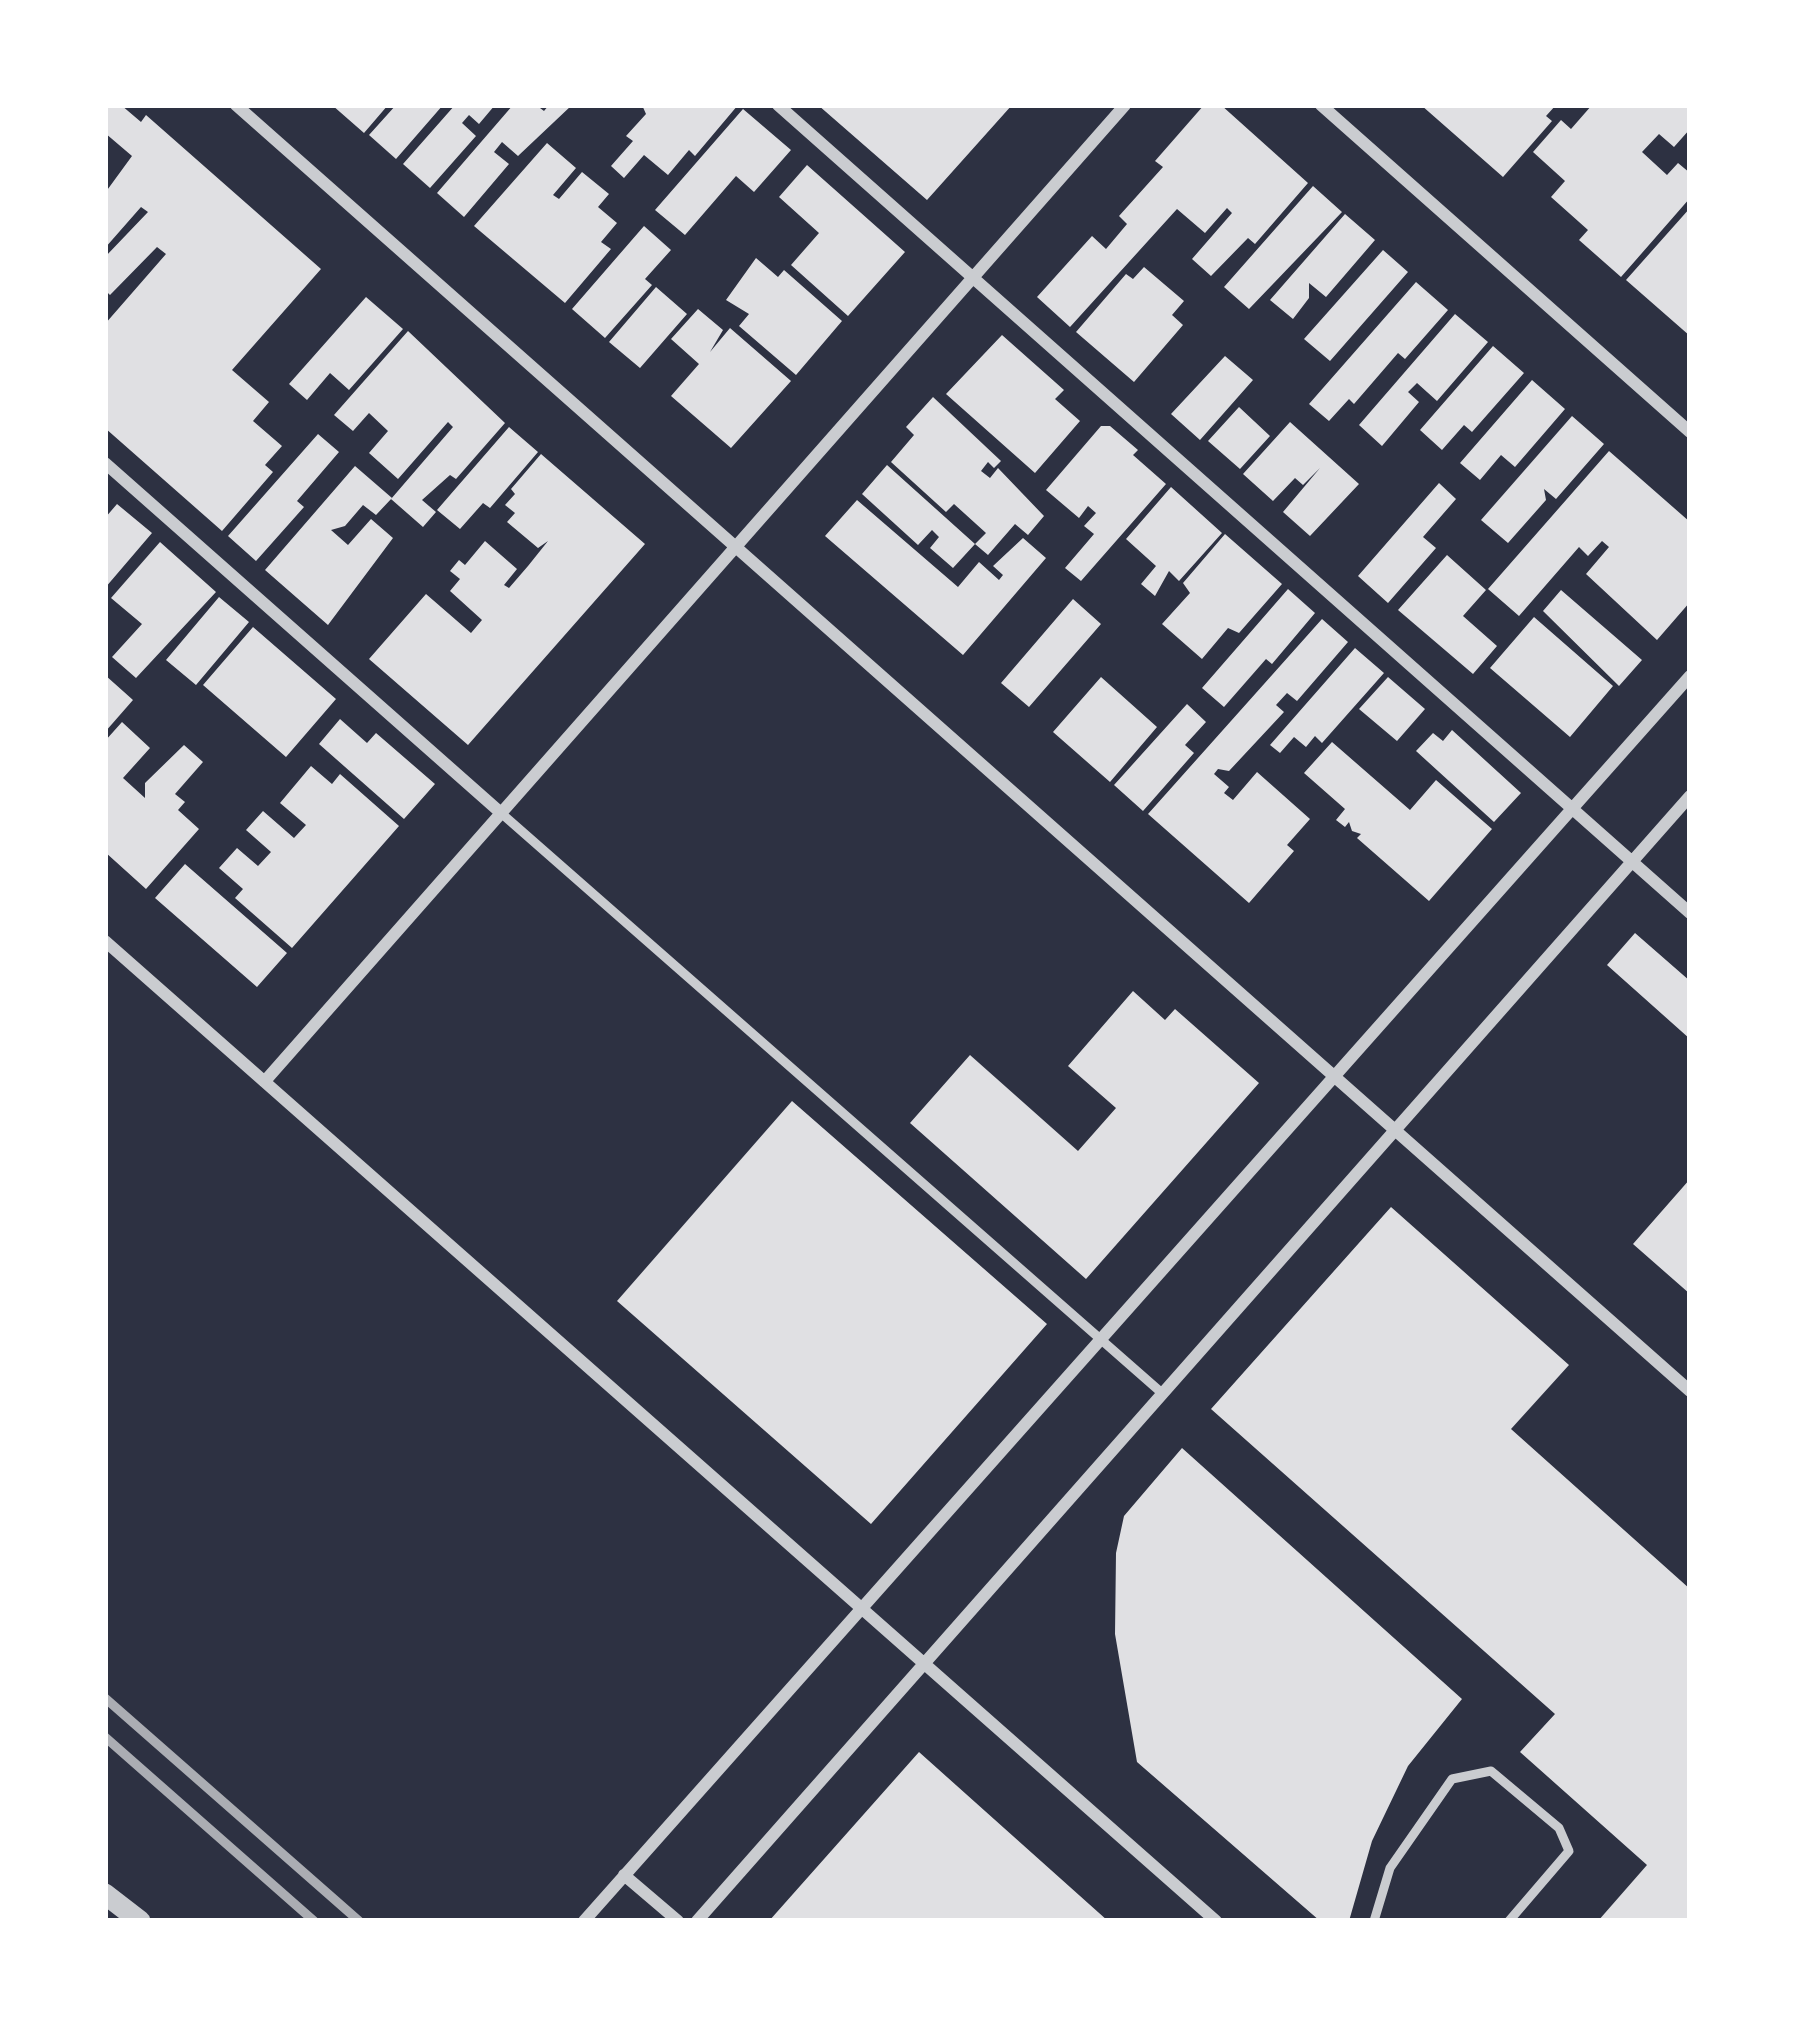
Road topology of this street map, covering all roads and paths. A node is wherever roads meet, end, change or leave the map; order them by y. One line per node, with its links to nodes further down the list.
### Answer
1 (236, 105): 8 (street)
2 (778, 105): 5 (street)
3 (1125, 105): 5 (street)
4 (1321, 105): 6 (street)
5 (973, 276): 8 (street); 11 (street)
6 (1690, 432)
7 (105, 463): 12 (street)
8 (738, 547): 12 (street); 16 (street)
9 (1690, 676): 11 (street)
10 (1690, 796): 13 (street)
11 (1574, 809): 13 (street); 16 (street)
12 (501, 813): 17 (street); 19 (lane)
13 (1632, 862): 14 (street); 18 (street)
14 (1690, 913)
15 (105, 941): 17 (street)
16 (1335, 1079): 18 (street); 19 (street)
17 (265, 1082): 22 (street)
18 (1393, 1130): 20 (street); 21 (street)
19 (1101, 1340): 21 (lane); 22 (street)
20 (1690, 1390)
21 (1163, 1394): 23 (street)
22 (862, 1606): 23 (street); 24 (street)
23 (925, 1661): 29 (street); 30 (street)
24 (624, 1875): 27 (street); 28 (street)
25 (105, 1894): 26 (street)
26 (128, 1917)
27 (584, 1921)
28 (678, 1921)
29 (698, 1921)
30 (1216, 1921)
31 (1374, 1921): 32 (lane)
32 (1509, 1921)

